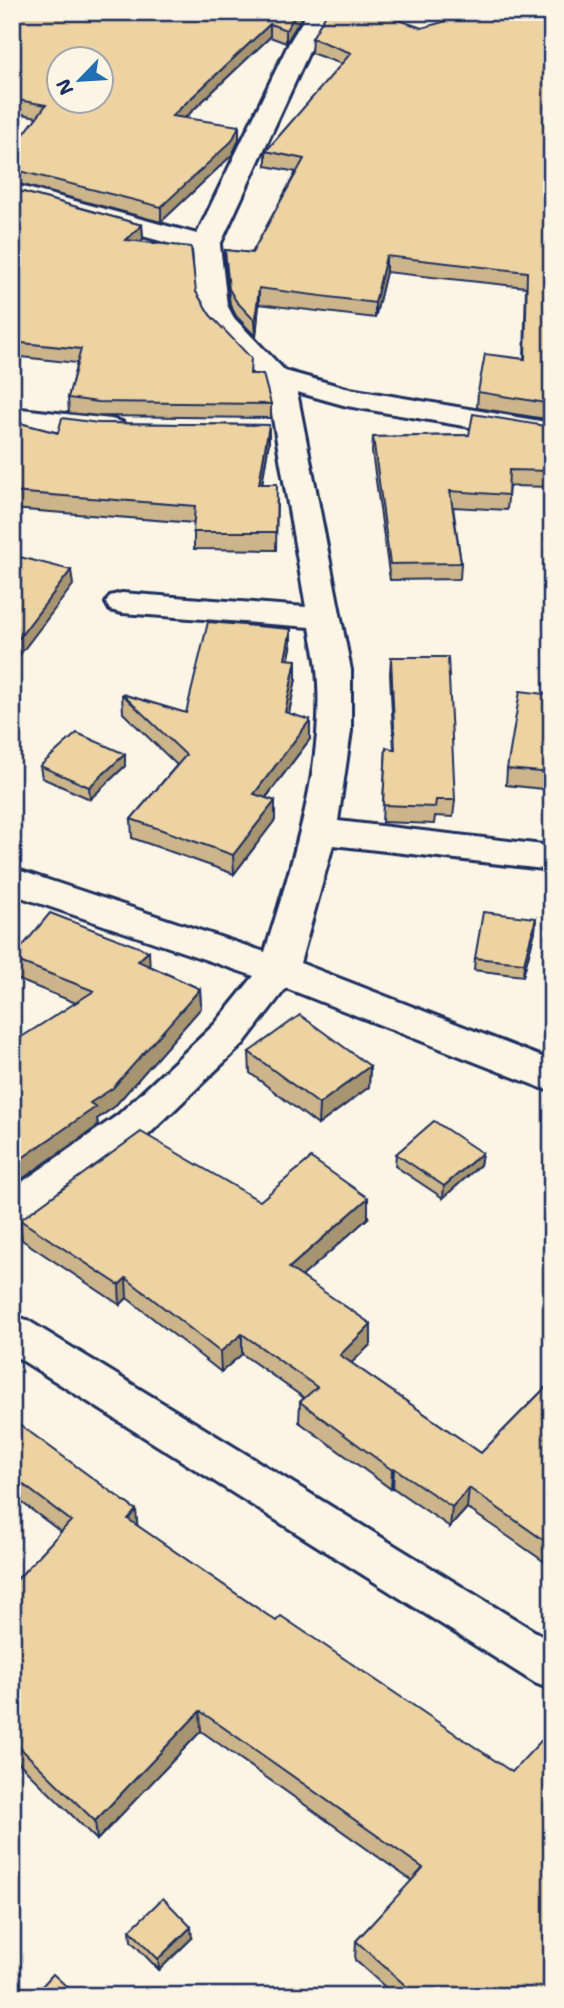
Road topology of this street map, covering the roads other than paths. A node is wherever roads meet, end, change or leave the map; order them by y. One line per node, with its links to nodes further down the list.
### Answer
1 (320, 12): 3 (street)
2 (12, 192): 3 (street)
3 (206, 245): 4 (street)
4 (275, 377): 7 (street); 9 (street)
5 (12, 417): 6 (street)
6 (140, 428)
7 (552, 432)
8 (122, 603): 9 (street)
9 (325, 618): 10 (street)
10 (319, 831): 11 (street); 13 (street)
11 (552, 858)
12 (12, 881): 13 (street)
13 (279, 970): 14 (street); 15 (street)
14 (552, 1077)
15 (12, 1211)
16 (12, 1332): 17 (street)
17 (552, 1668)

